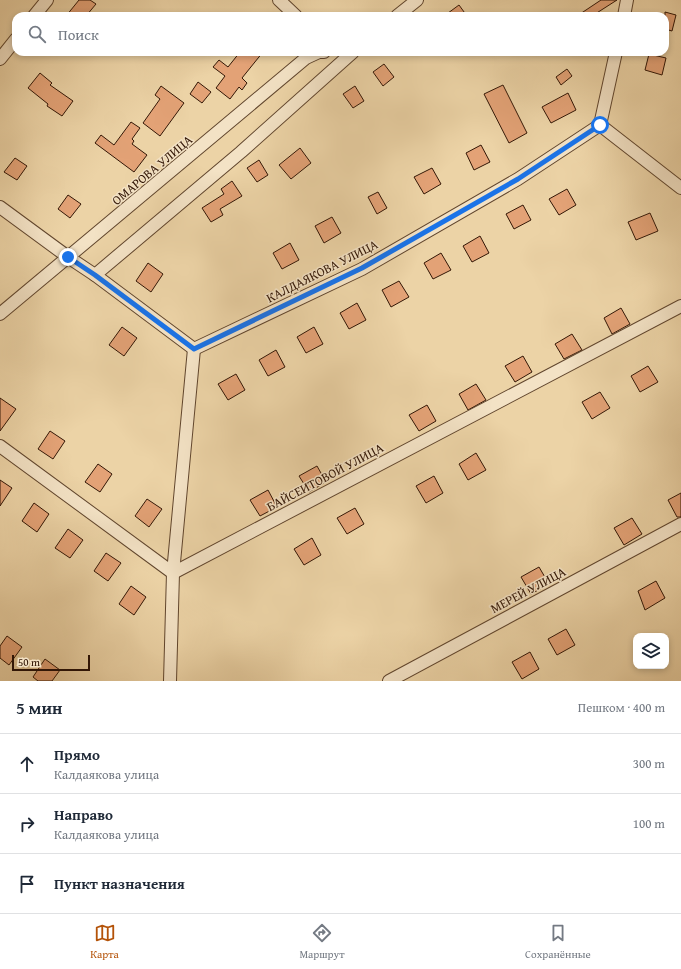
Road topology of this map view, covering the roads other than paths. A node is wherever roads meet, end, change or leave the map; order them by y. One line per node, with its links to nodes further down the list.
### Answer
1 (47, 0): 5 (street)
2 (279, 0): 6 (street)
3 (417, 0): 7 (street)
4 (627, 0): 8 (street)
5 (37, 12)
6 (292, 12)
7 (402, 12)
8 (625, 12)
9 (12, 44): 13 (street)
10 (310, 56): 17 (street, ОМАРОВА УЛИЦА)
11 (349, 56): 18 (street)
12 (615, 56): 14 (street)
13 (0, 59)
14 (600, 125): 15 (street); 21 (street, КАЛДАЯКОВА УЛИЦА)
15 (681, 188)
16 (0, 207): 17 (street)
17 (68, 257): 18 (street); 20 (street, ОМАРОВА УЛИЦА)
18 (95, 275): 21 (street)
19 (681, 306): 24 (street, БАЙСЕИТОВОЙ УЛИЦА)
20 (0, 314)
21 (194, 349): 24 (street)
22 (0, 446): 24 (street)
23 (681, 524): 26 (street, МЕРЕЙ УЛИЦА)
24 (173, 573): 25 (street)
25 (170, 681)
26 (389, 681)

